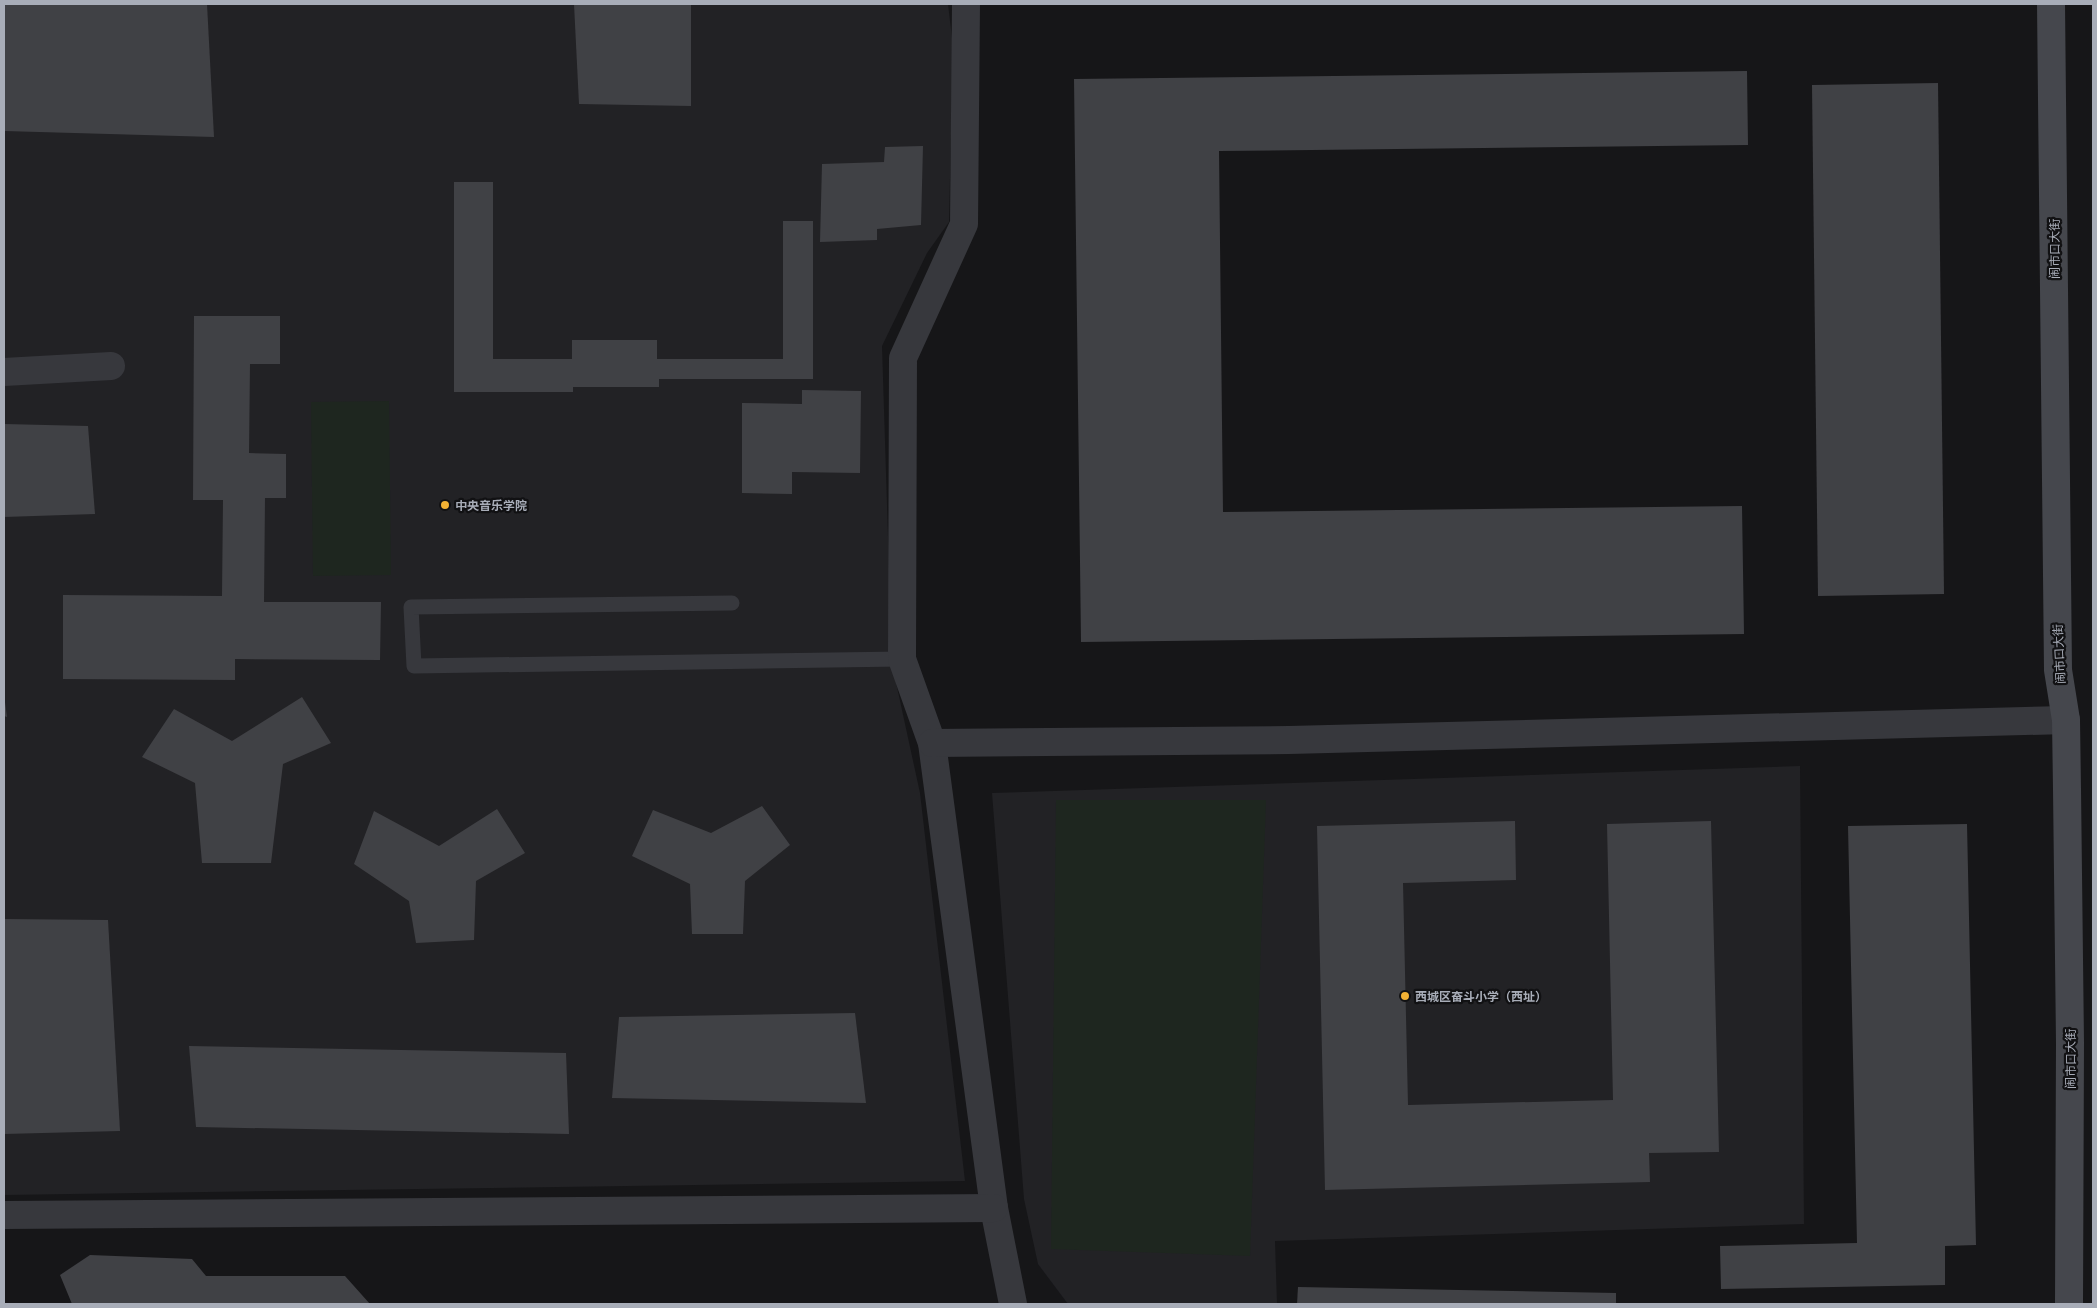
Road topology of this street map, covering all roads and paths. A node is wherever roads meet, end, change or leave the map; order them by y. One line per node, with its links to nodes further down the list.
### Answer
1 (966, 4): 6 (street)
2 (2051, 4): 7 (main road, 闹市口大街)
3 (111, 366): 4 (street)
4 (4, 372)
5 (732, 603): 6 (lane)
6 (902, 659): 8 (street)
7 (2066, 720): 8 (street); 12 (main road, 闹市口大街)
8 (932, 743): 9 (street)
9 (994, 1208): 10 (street); 11 (street)
10 (4, 1215)
11 (1013, 1304)
12 (2069, 1304)

